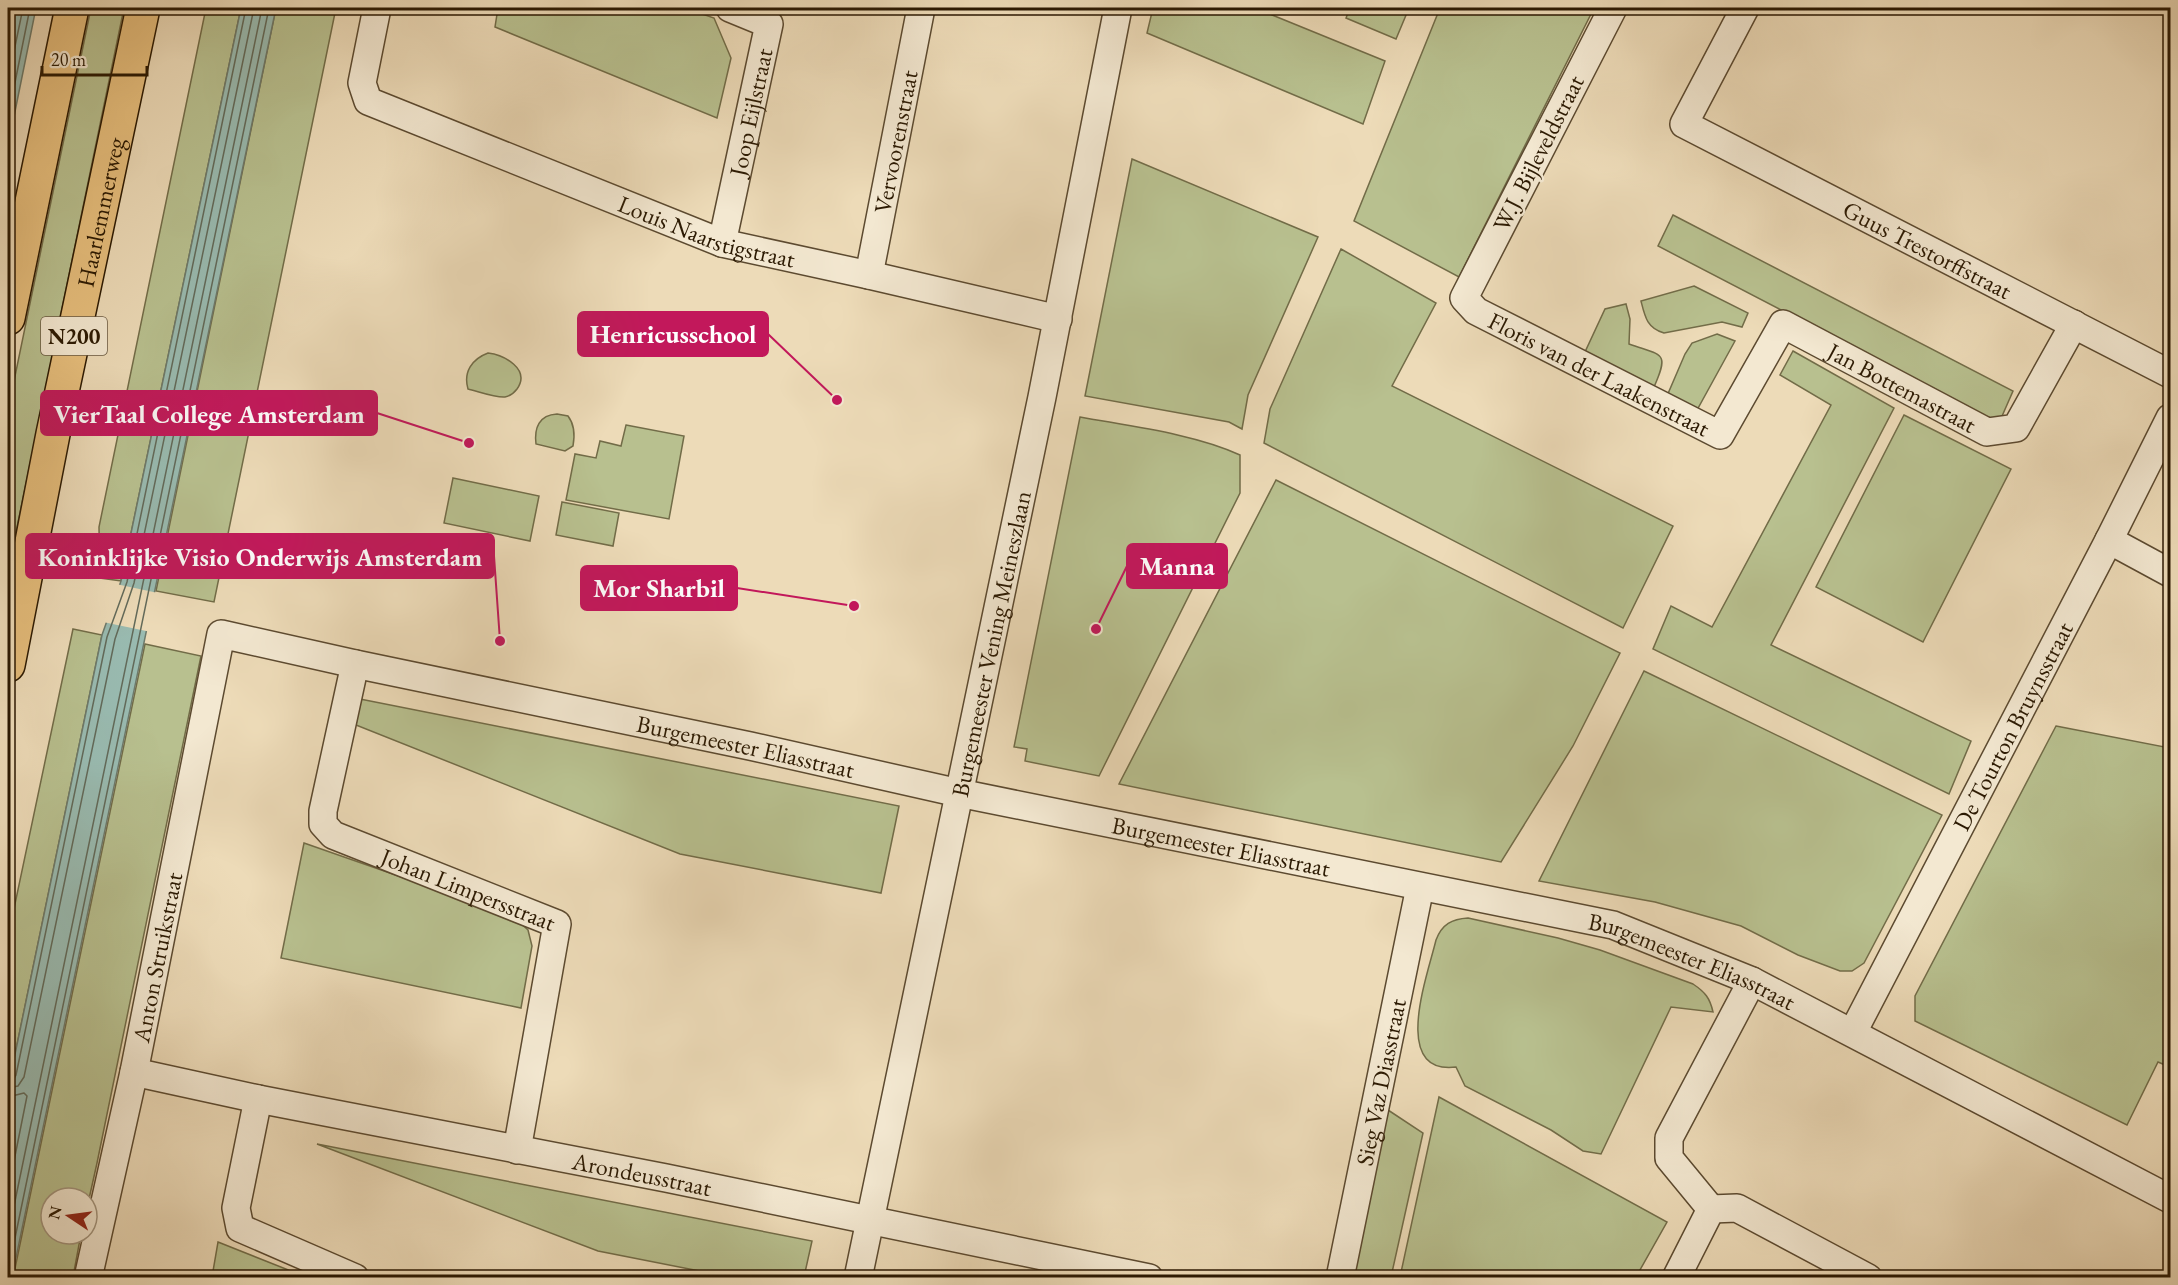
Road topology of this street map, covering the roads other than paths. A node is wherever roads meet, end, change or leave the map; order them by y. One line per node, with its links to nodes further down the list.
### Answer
1 (72, 8): 12 (main road, N200)
2 (143, 8): 22 (main road, Haarlemmerweg / N200)
3 (377, 8): 9 (street, Louis Naarstigstraat)
4 (730, 8): 9 (street, Joop Eijlstraat)
5 (921, 8): 10 (street, Vervoorenstraat)
6 (1118, 8): 13 (street, Burgemeester Vening Meineszlaan)
7 (1612, 8): 11 (street, W.J. Bijleveldstraat)
8 (1745, 8): 15 (street, Guus Trestorffstraat)
9 (722, 243): 10 (street, Louis Naarstigstraat)
10 (869, 275): 13 (street, Louis Naarstigstraat)
11 (1464, 298): 14 (street, Floris van der Laakenstraat)
12 (8, 318)
13 (1058, 319): 23 (street, Burgemeester Vening Meineszlaan)
14 (1783, 324): 15 (street, Jan Bottemastraat)
15 (2074, 324): 16 (street, Guus Trestorffstraat)
16 (2170, 374)
17 (2170, 418): 18 (street, De Tourton Bruynsstraat)
18 (2109, 540): 19 (street); 26 (street, De Tourton Bruynsstraat)
19 (2170, 573)
20 (221, 634): 21 (street, Burgemeester Eliasstraat); 27 (street, Anton Struikstraat)
21 (355, 664): 23 (street, Burgemeester Eliasstraat); 29 (street, Johan Limpersstraat)
22 (8, 665)
23 (959, 793): 24 (street, Burgemeester Eliasstraat); 32 (street, Burgemeester Vening Meineszlaan)
24 (1420, 887): 25 (street, Burgemeester Eliasstraat); 37 (street, Sieg Vaz Diasstraat)
25 (1752, 981): 26 (street, Burgemeester Eliasstraat); 31 (street)
26 (1853, 1032): 30 (street, Burgemeester Eliasstraat)
27 (134, 1072): 28 (street, Arondeusstraat); 33 (street, Anton Struikstraat)
28 (258, 1099): 29 (street, Arondeusstraat); 34 (street)
29 (517, 1150): 32 (street, Arondeusstraat)
30 (2170, 1199)
31 (1711, 1209): 38 (street); 39 (street)
32 (870, 1221): 35 (street, Burgemeester Vening Meineszlaan); 36 (street, Arondeusstraat)
33 (88, 1278)
34 (355, 1278)
35 (858, 1278)
36 (1149, 1278)
37 (1340, 1278)
38 (1676, 1278)
39 (1868, 1278)

